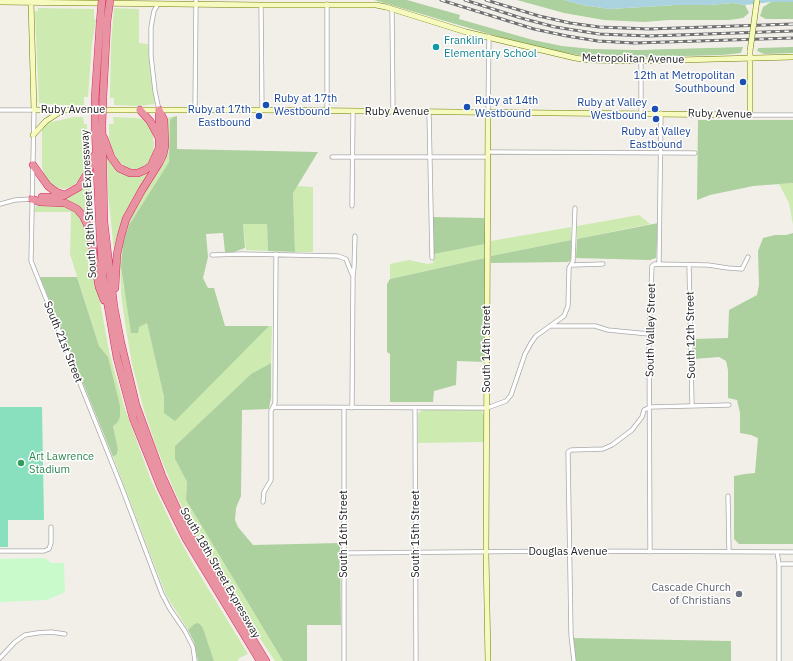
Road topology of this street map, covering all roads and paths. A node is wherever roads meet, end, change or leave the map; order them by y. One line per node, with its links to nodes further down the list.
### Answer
1 (102, 0): 11 (highway, South 18th Street Expressway, bridge)
2 (110, 0): 11 (highway, South 18th Street Expressway, bridge)
3 (756, 0): 14 (street, bridge)
4 (0, 2): 5 (street, Metropolitan Avenue)
5 (31, 2): 7 (street, Metropolitan Avenue); 17 (street, South 21st Street)
6 (196, 2): 7 (street, Metropolitan Avenue); 9 (street, Metropolitan Avenue); 21 (street)
7 (158, 4): 20 (street)
8 (327, 4): 9 (street, Metropolitan Avenue); 10 (street, Metropolitan Avenue); 23 (street)
9 (261, 5): 22 (street)
10 (392, 9): 12 (street, Metropolitan Avenue); 25 (street)
11 (104, 22): 32 (highway, South 18th Street Expressway, bridge)
12 (489, 36): 15 (street, Metropolitan Avenue); 27 (street, South 14th Street)
13 (793, 57): 14 (street, Metropolitan Avenue)
14 (750, 58): 15 (street, Metropolitan Avenue); 30 (street)
15 (641, 61): 28 (street)
16 (0, 110): 17 (street, Ruby Avenue)
17 (34, 110): 18 (street, Ruby Avenue); 34 (street, South 21st Street)
18 (64, 110): 19 (street, Ruby Avenue); 34 (street)
19 (140, 110): 20 (street, Ruby Avenue); 35 (highway)
20 (159, 110): 21 (street, Ruby Avenue); 35 (highway); 59 (highway)
21 (195, 110): 22 (street, Ruby Avenue)
22 (262, 110): 23 (street, Ruby Avenue)
23 (327, 112): 24 (street, Ruby Avenue)
24 (353, 112): 25 (street, Ruby Avenue); 41 (street)
25 (393, 112): 26 (street, Ruby Avenue)
26 (429, 112): 27 (street, Ruby Avenue); 42 (street)
27 (488, 113): 28 (street, Ruby Avenue); 39 (street, South 14th Street)
28 (641, 113): 29 (street, Ruby Avenue)
29 (661, 113): 30 (street, Ruby Avenue); 37 (street, South Valley Street)
30 (750, 115): 31 (street, Ruby Avenue)
31 (793, 115)
32 (99, 125): 33 (highway, South 18th Street Expressway); 36 (highway, South 18th Street Expressway)
33 (102, 134): 35 (highway); 59 (highway, South 18th Street Expressway)
34 (33, 135): 43 (street, South 21st Street)
35 (160, 140)
36 (96, 152): 44 (highway); 60 (highway, South 18th Street Expressway)
37 (662, 153): 38 (street); 39 (street); 55 (street, South Valley Street)
38 (695, 153)
39 (488, 154): 42 (street); 70 (street, South 14th Street)
40 (332, 156): 41 (street)
41 (353, 156): 42 (street); 47 (street)
42 (430, 157): 53 (street)
43 (33, 165): 44 (highway); 45 (street, South 21st Street)
44 (65, 195): 45 (highway)
45 (32, 199): 46 (street); 60 (highway); 87 (street, South 21st Street)
46 (0, 204)
47 (352, 206)
48 (575, 208): 56 (street)
49 (355, 236): 58 (street)
50 (276, 254): 51 (street); 58 (street); 65 (street)
51 (212, 255)
52 (748, 257): 57 (street)
53 (432, 258)
54 (603, 264): 56 (street)
55 (659, 264): 57 (street); 62 (street, South Valley Street)
56 (572, 265): 61 (street)
57 (689, 265): 63 (street, South 12th Street)
58 (353, 275): 68 (street)
59 (114, 307): 89 (highway, South 18th Street Expressway)
60 (110, 318): 88 (highway, South 18th Street Expressway)
61 (550, 326): 62 (street); 70 (street)
62 (649, 334): 66 (street, South Valley Street)
63 (692, 405): 64 (street); 66 (street)
64 (729, 405)
65 (273, 407): 67 (street); 72 (street)
66 (650, 407): 75 (street); 77 (street, South Valley Street)
67 (344, 408): 68 (street); 81 (street, South 16th Street)
68 (352, 408): 69 (street)
69 (416, 408): 70 (street); 82 (street, South 15th Street)
70 (487, 408): 76 (street, South 14th Street)
71 (728, 496): 78 (street)
72 (263, 502)
73 (52, 527): 74 (street)
74 (0, 551)
75 (570, 551): 76 (street, Douglas Avenue); 77 (street, Douglas Avenue); 93 (street)
76 (486, 552): 82 (street, Douglas Avenue); 92 (street, South 14th Street)
77 (650, 552): 78 (street, Douglas Avenue)
78 (729, 552): 79 (street, Douglas Avenue)
79 (777, 552): 80 (street, Douglas Avenue); 83 (street)
80 (793, 552)
81 (344, 553): 82 (street, Douglas Avenue); 90 (street, South 16th Street)
82 (417, 553): 91 (street, South 15th Street)
83 (779, 564): 84 (street); 94 (street)
84 (793, 564)
85 (65, 634): 86 (street)
86 (0, 658)
87 (195, 661)
88 (260, 661)
89 (266, 661)
90 (344, 661)
91 (416, 661)
92 (488, 661)
93 (574, 661)
94 (780, 661)

